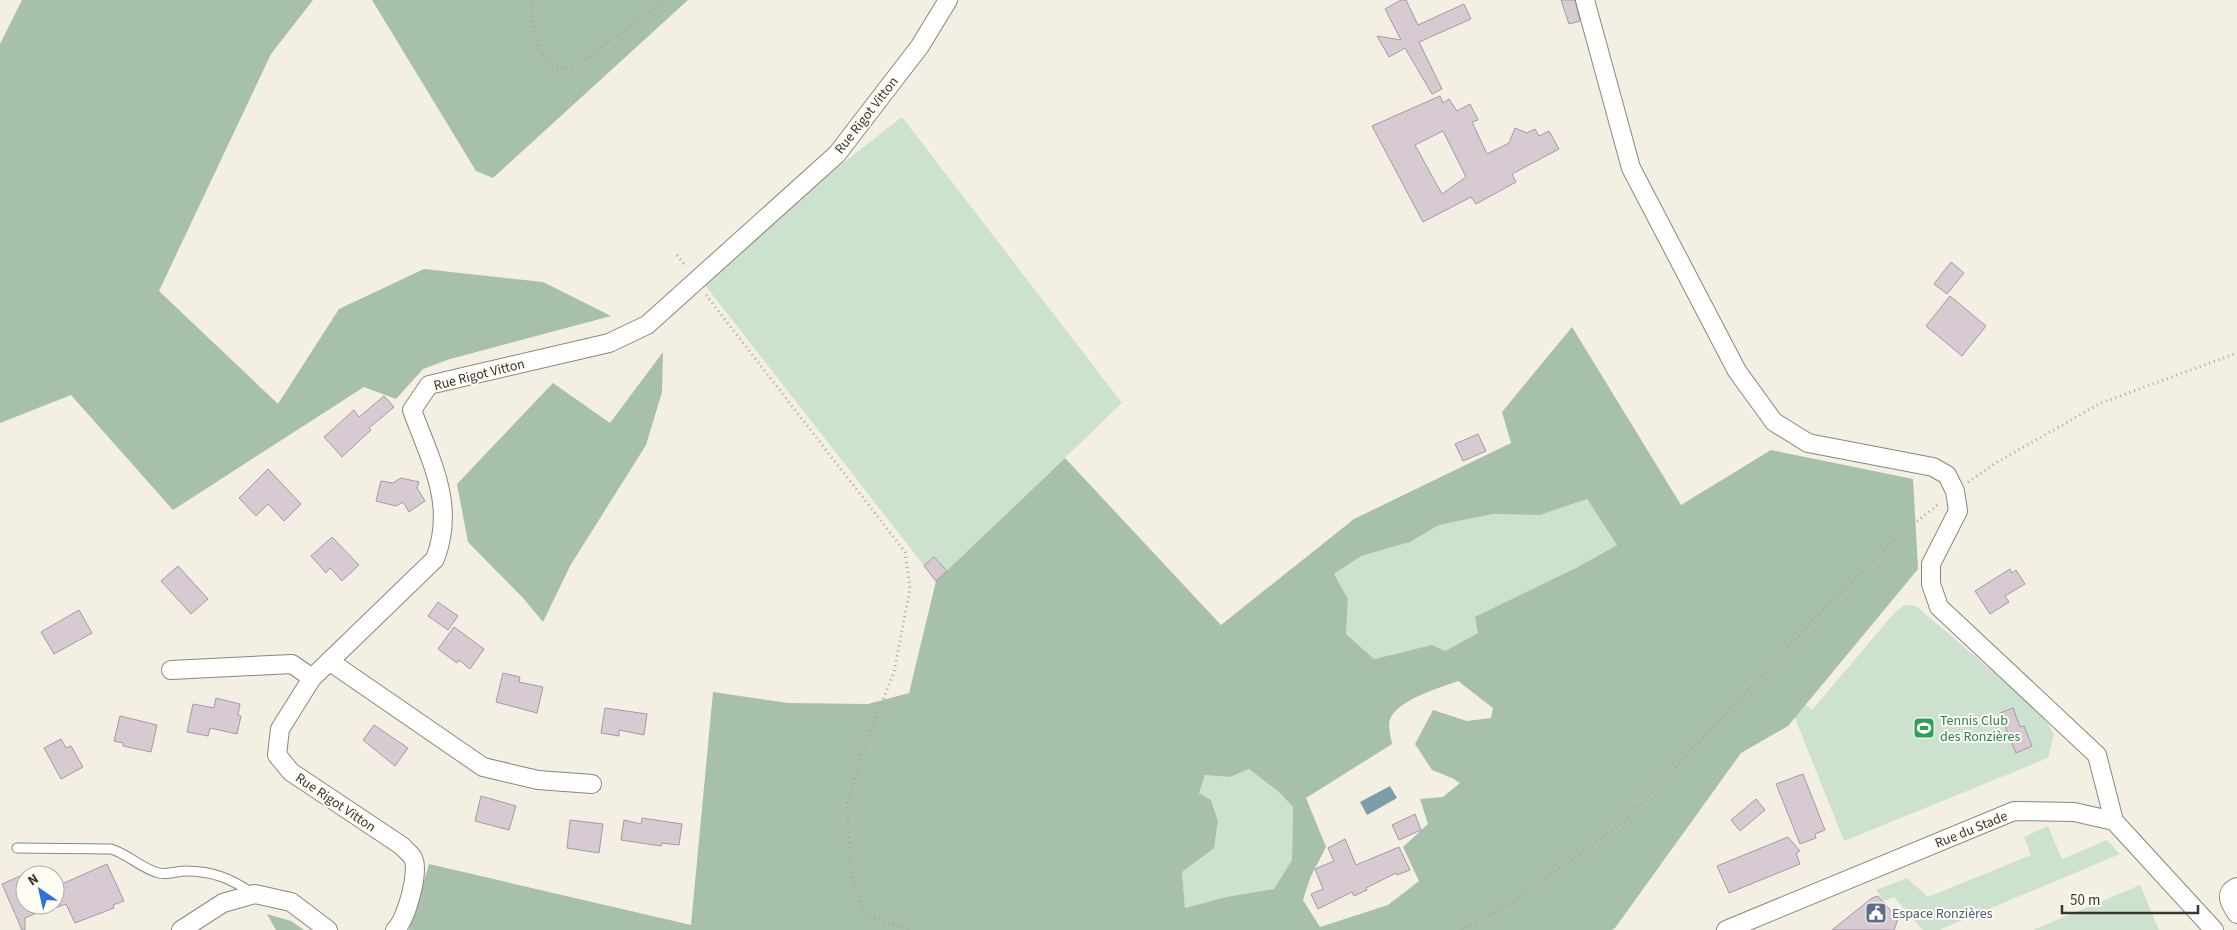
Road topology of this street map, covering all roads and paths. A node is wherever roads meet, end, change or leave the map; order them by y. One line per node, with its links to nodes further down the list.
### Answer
1 (668, 0): 4 (path)
2 (948, 0): 5 (street, Rue Rigot Vitton)
3 (1585, 0): 7 (street)
4 (531, 1)
5 (694, 280): 8 (street, Rue Rigot Vitton); 20 (path)
6 (2237, 353): 7 (path)
7 (1955, 491): 12 (street); 21 (path)
8 (329, 661): 10 (street, Rue Rigot Vitton); 11 (street)
9 (171, 670): 10 (street)
10 (312, 678): 17 (street, Rue Rigot Vitton)
11 (592, 784)
12 (2114, 821): 22 (street, Rue du Stade); 23 (street)
13 (17, 848): 15 (lane)
14 (2237, 887): 16 (street)
15 (255, 894): 18 (street); 19 (street)
16 (2237, 914)
17 (400, 926)
18 (181, 930)
19 (328, 930)
20 (909, 930)
21 (1462, 930)
22 (1726, 930)
23 (2214, 930)

